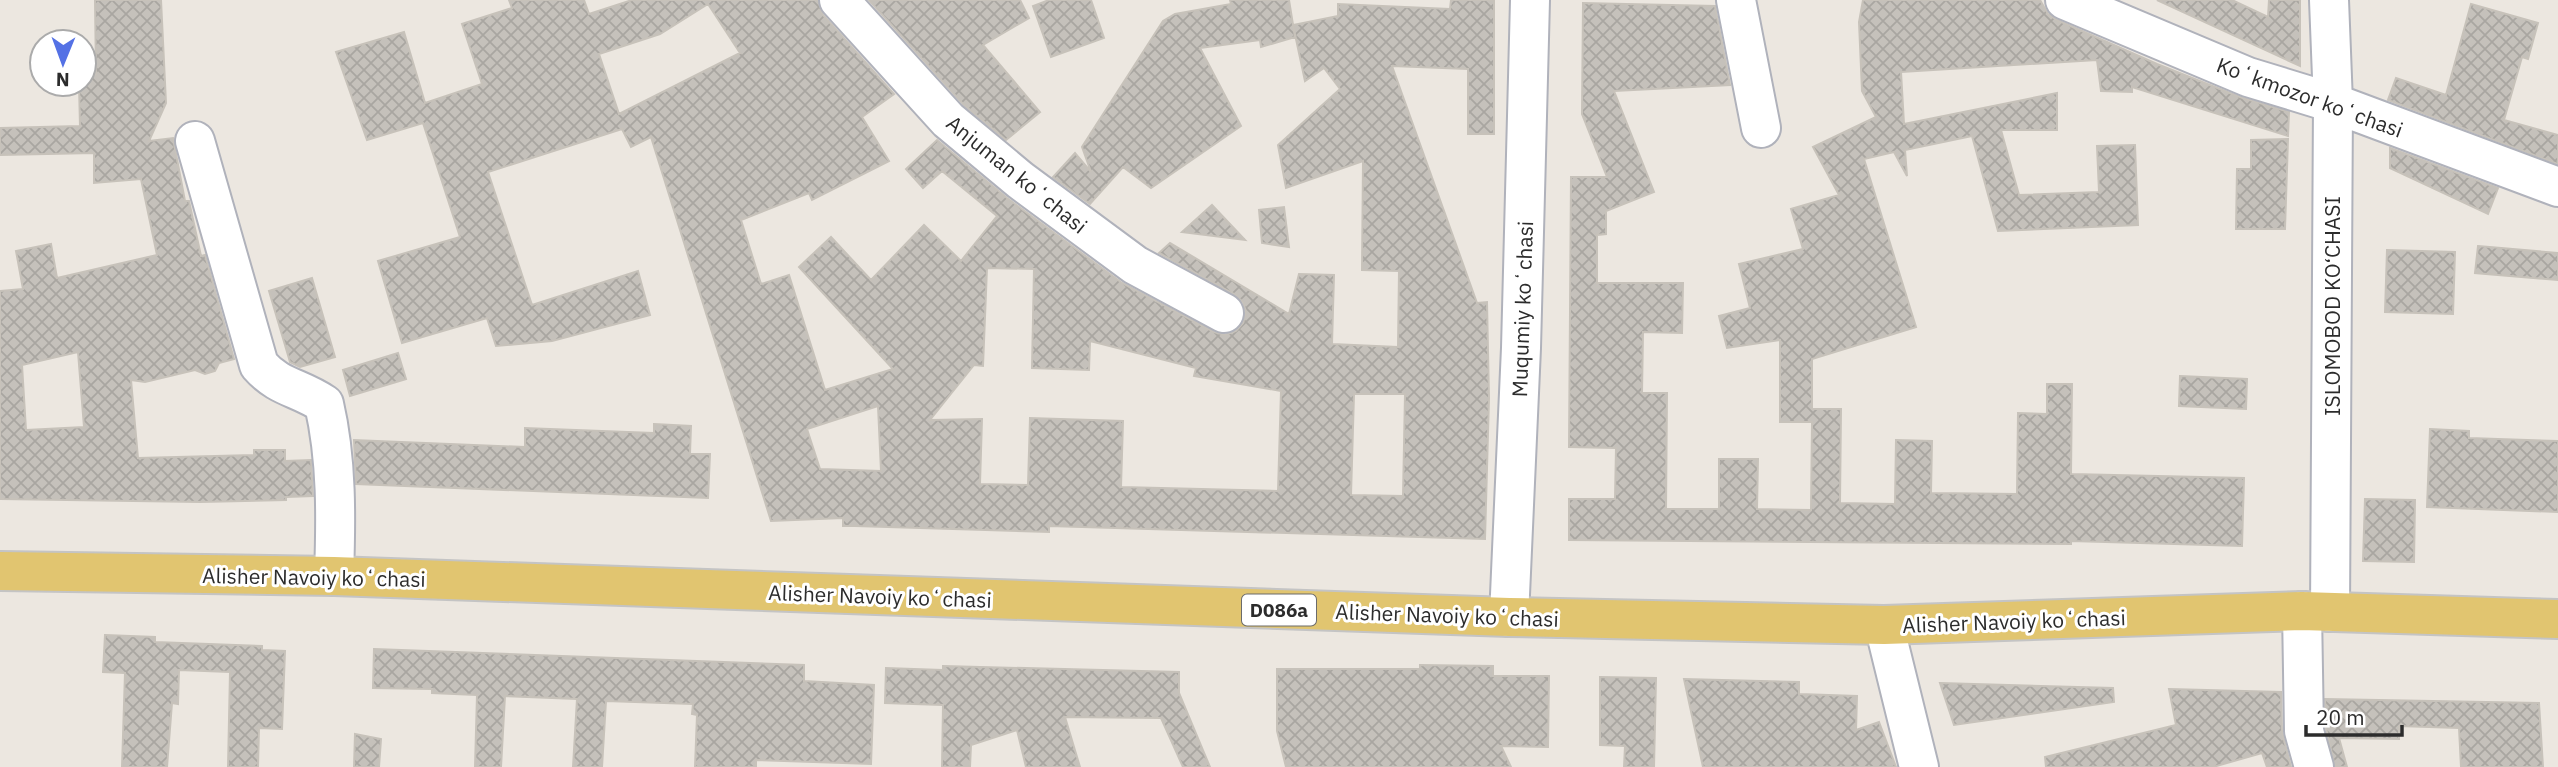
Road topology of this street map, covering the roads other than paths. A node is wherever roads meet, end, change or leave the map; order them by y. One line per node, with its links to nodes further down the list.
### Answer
1 (839, 0): 10 (street, Anjuman koʻchasi)
2 (1530, 0): 14 (street, Muqumiy koʻchasi)
3 (1736, 0): 7 (street)
4 (2065, 0): 6 (street, Koʻkmozor koʻchasi)
5 (2329, 0): 6 (street, ISLOMOBOD KO‘CHASI)
6 (2333, 103): 9 (street, Koʻkmozor koʻchasi); 13 (street, ISLOMOBOD KO‘CHASI)
7 (1760, 128)
8 (195, 141): 12 (street)
9 (2558, 187)
10 (1224, 313)
11 (0, 572): 12 (main road, Alisher Navoiy koʻchasi / D086a)
12 (334, 576): 14 (main road, Alisher Navoiy koʻchasi / D086a)
13 (2316, 612): 15 (main road, Alisher Navoiy koʻchasi / D086a); 16 (main road, Alisher Navoiy koʻchasi / D086a); 18 (street, ISLOMOBOD KO‘CHASI)
14 (1508, 617): 16 (main road, Alisher Navoiy koʻchasi / D086a)
15 (2558, 619)
16 (1884, 625): 17 (street)
17 (1919, 767)
18 (2314, 767)

